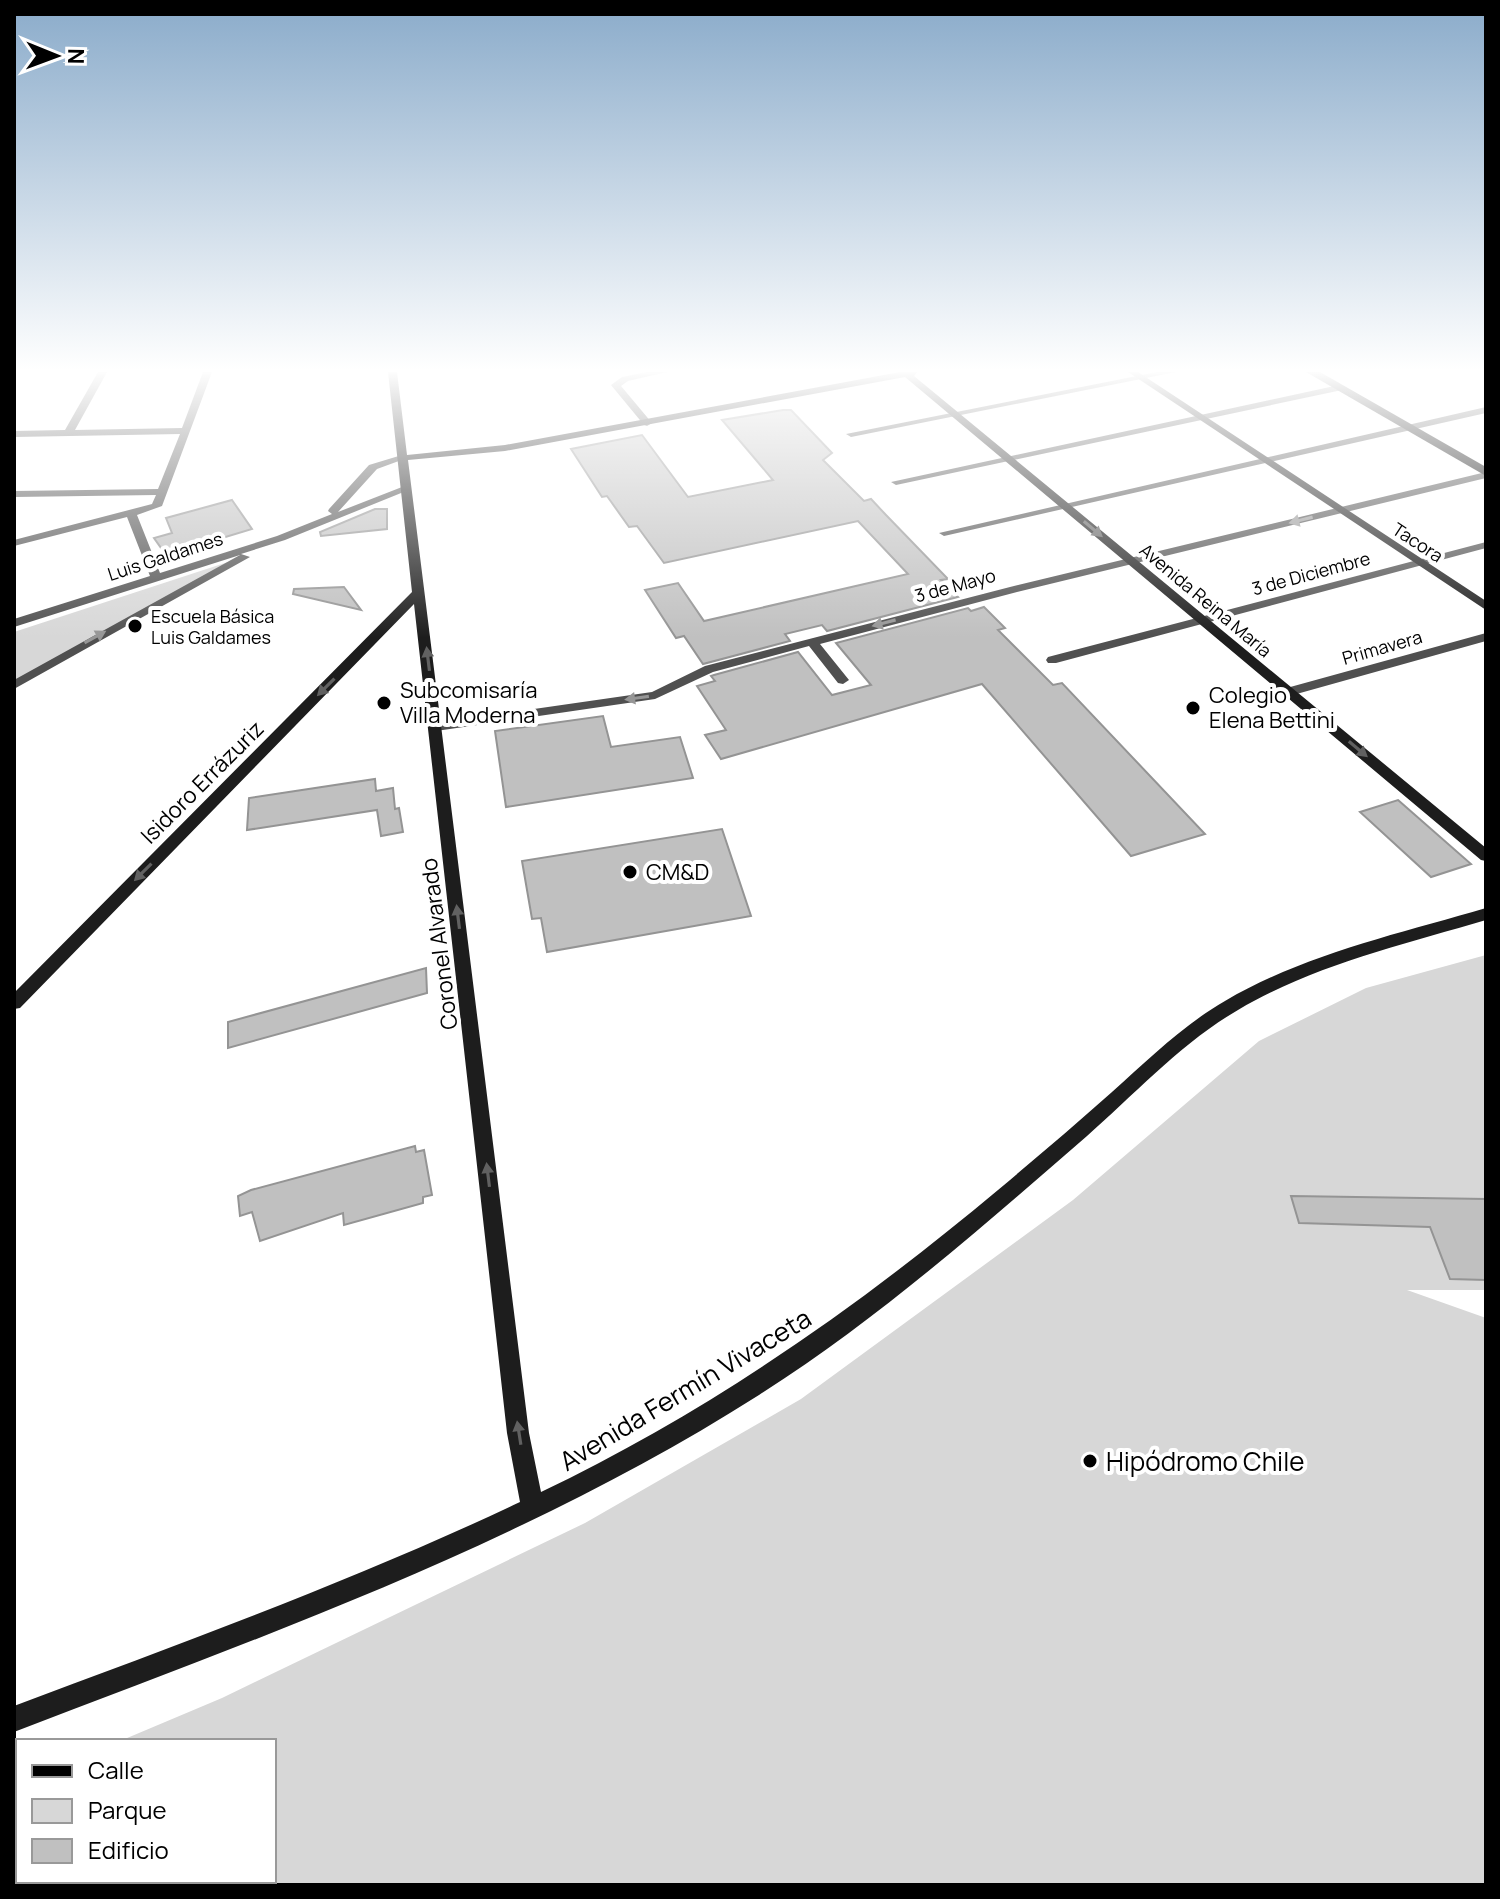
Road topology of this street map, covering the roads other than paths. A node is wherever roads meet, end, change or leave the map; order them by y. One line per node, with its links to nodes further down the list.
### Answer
1 (175, 461): 11 (street)
2 (394, 461): 16 (street, Luis Galdames)
3 (402, 461): 10 (street, Coronel Alvarado)
4 (994, 461): 9 (street)
5 (1009, 461): 13 (street, Avenida Reina María)
6 (1267, 461): 13 (street); 14 (street, Tacora)
7 (1464, 461): 8 (main road)
8 (1486, 474): 14 (street, 3 de Mayo)
9 (896, 482)
10 (406, 489): 16 (street, Luis Galdames); 24 (street, Coronel Alvarado)
11 (164, 492): 12 (street); 15 (street)
12 (14, 494)
13 (1065, 506): 17 (street); 21 (street, Avenida Reina María, one-way to 21)
14 (1341, 510): 21 (street, 3 de Mayo, one-way to 21); 22 (street, Tacora)
15 (131, 514): 19 (street); 23 (street)
16 (325, 518): 18 (street, Luis Galdames)
17 (944, 533)
18 (281, 538): 23 (street, Luis Galdames); 33 (street, one-way to 18)
19 (14, 543)
20 (1486, 545): 22 (street, 3 de Diciembre)
21 (1131, 561): 26 (street, Avenida Reina María); 31 (street, 3 de Mayo, one-way to 31)
22 (1421, 563): 25 (street, Tacora); 26 (street, 3 de Diciembre)
23 (156, 577): 27 (street, Luis Galdames)
24 (420, 591): 28 (street, Coronel Alvarado); 29 (street, Isidoro Errázuriz)
25 (1486, 606)
26 (1202, 620): 32 (street, 3 de Diciembre); 36 (street, Avenida Reina María)
27 (14, 623)
28 (424, 625): 29 (street); 37 (street, Coronel Alvarado, one-way to 28)
29 (385, 628): 40 (street, Isidoro Errázuriz, one-way to 40)
30 (1486, 637): 36 (street, Primavera)
31 (812, 642): 34 (street); 37 (street, 3 de Mayo, one-way to 37)
32 (1052, 660)
33 (21, 674): 35 (street)
34 (843, 680)
35 (14, 685)
36 (1288, 692): 38 (street, Avenida Reina María, one-way to 38)
37 (436, 727): 41 (street, Coronel Alvarado, one-way to 37)
38 (1486, 856)
39 (1486, 914): 41 (street, Avenida Fermín Vivaceta)
40 (14, 1003)
41 (533, 1510): 42 (street, Avenida Fermín Vivaceta)
42 (14, 1719)

